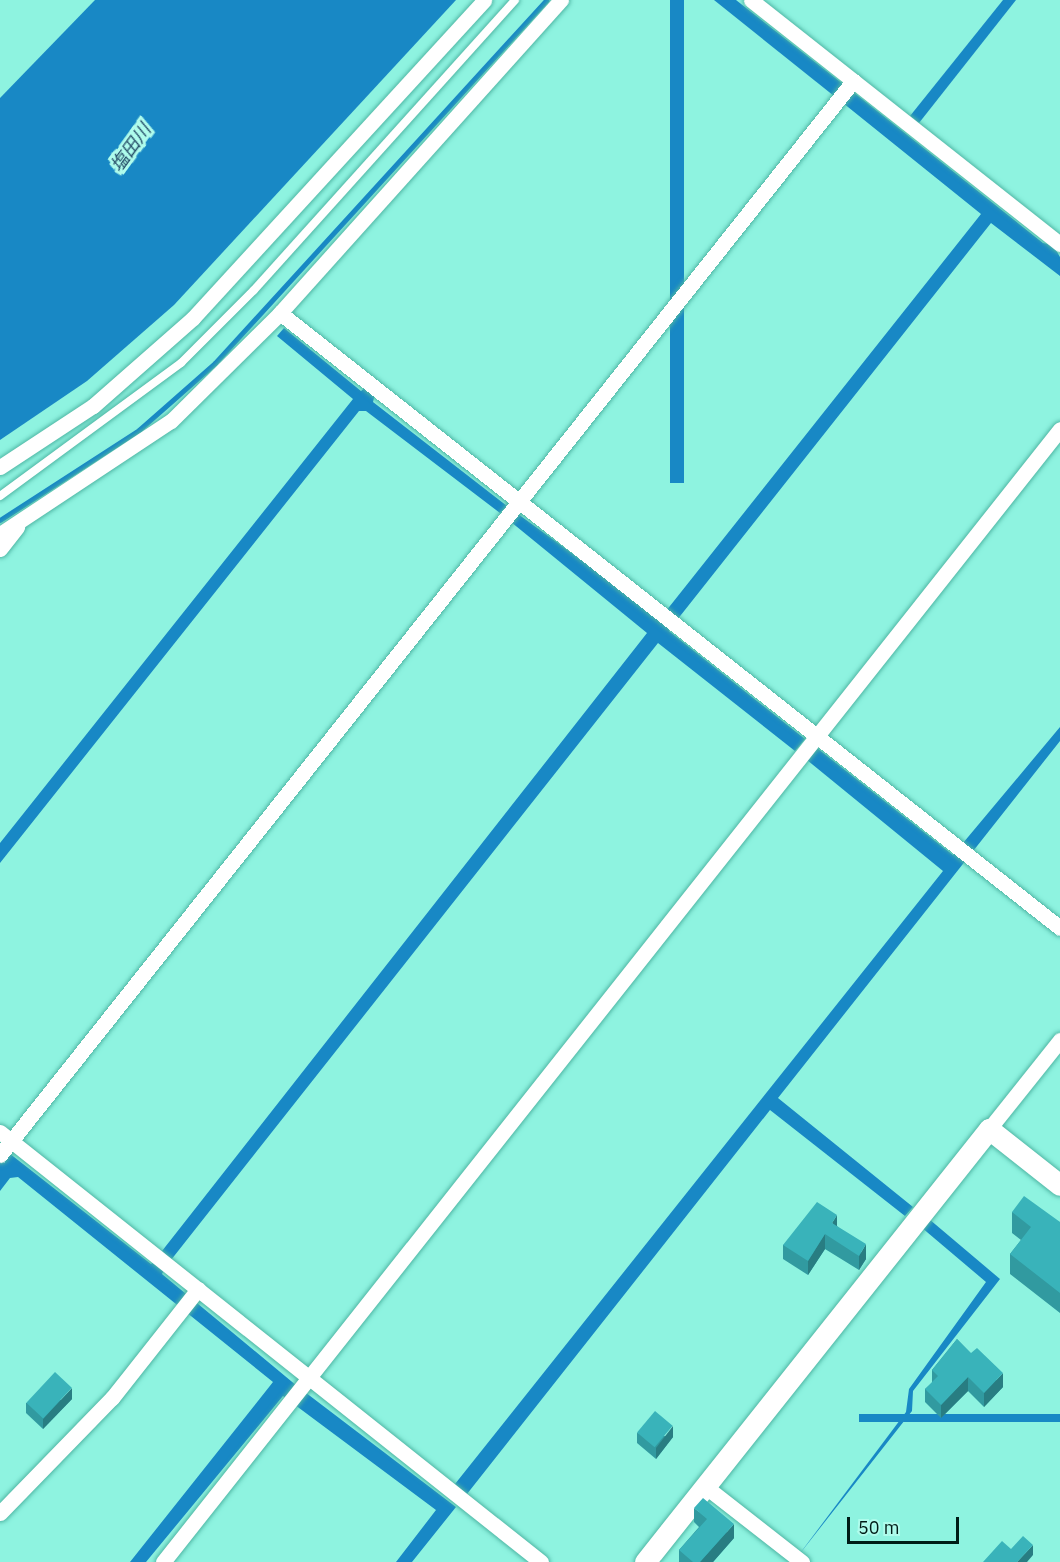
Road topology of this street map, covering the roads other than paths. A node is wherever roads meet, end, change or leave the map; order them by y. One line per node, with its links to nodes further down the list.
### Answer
1 (484, 0): 9 (street)
2 (515, 0): 10 (lane)
3 (561, 0): 7 (street)
4 (753, 1): 5 (street)
5 (847, 89): 6 (street); 11 (street)
6 (1058, 242)
7 (280, 313): 11 (street); 12 (street)
8 (1060, 429): 15 (street)
9 (0, 467)
10 (0, 496)
11 (513, 510): 15 (street); 19 (street)
12 (23, 520): 13 (street); 14 (street)
13 (0, 534)
14 (0, 549)
15 (809, 745): 16 (street); 22 (street)
16 (1060, 928)
17 (1060, 1040): 18 (street)
18 (989, 1129): 20 (street); 23 (street)
19 (4, 1144): 21 (street)
20 (1060, 1185)
21 (195, 1292): 22 (street); 24 (street)
22 (306, 1382): 25 (street); 26 (street)
23 (706, 1486): 27 (street); 28 (street)
24 (0, 1514)
25 (163, 1562)
26 (541, 1562)
27 (645, 1562)
28 (802, 1562)

